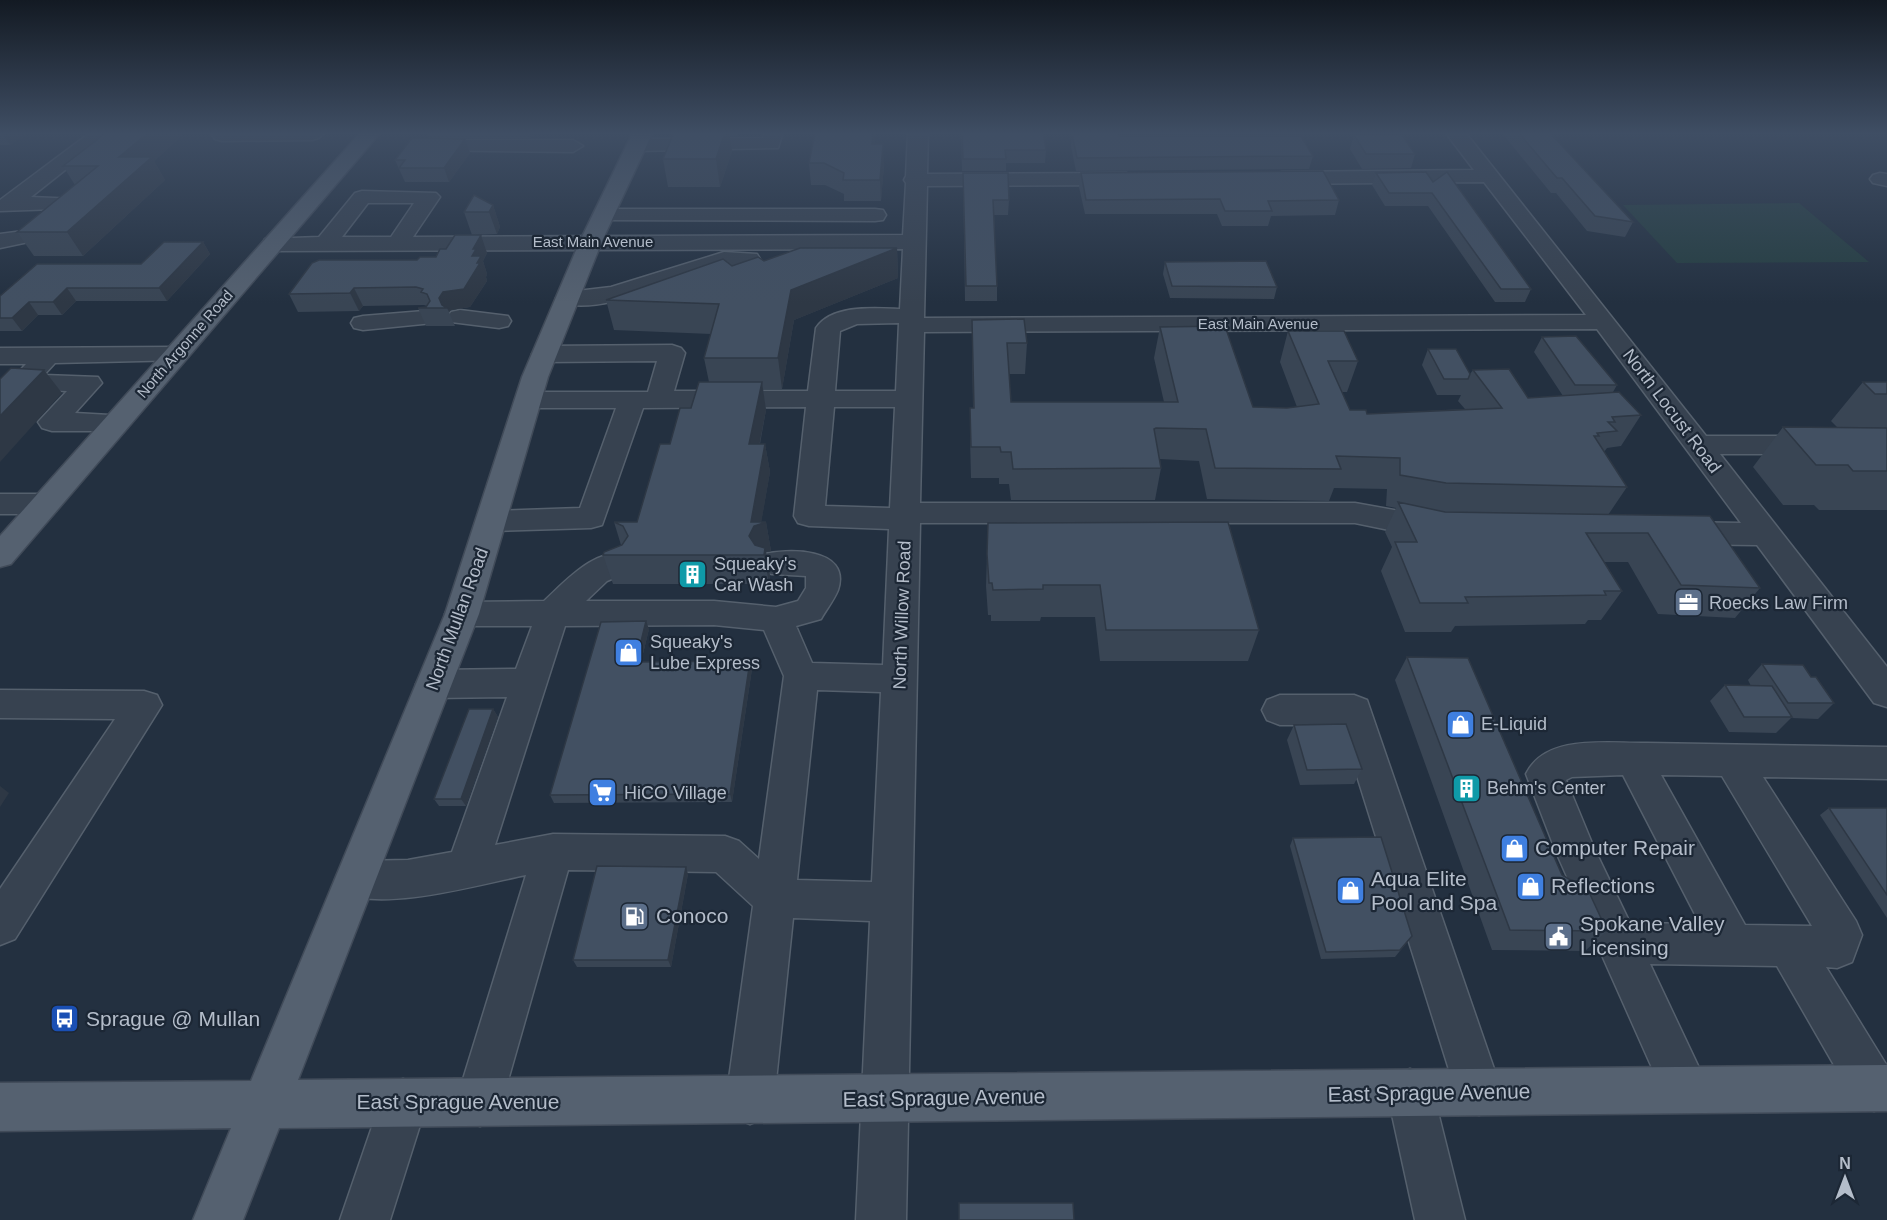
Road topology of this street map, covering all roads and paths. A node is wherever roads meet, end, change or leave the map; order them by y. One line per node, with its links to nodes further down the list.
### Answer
1 (29, 189): 6 (street)
2 (321, 189): 13 (main road, North Argonne Road)
3 (616, 189): 8 (main road, North Mullan Road)
4 (914, 189): 10 (street, North Willow Road)
5 (1499, 189): 20 (street, North Locust Road)
6 (5, 207): 9 (street)
7 (875, 215): 8 (street)
8 (598, 228): 12 (street, East Main Avenue); 14 (street, East Main Avenue); 15 (main road, North Mullan Road)
9 (0, 241)
10 (913, 242): 14 (street, East Main Avenue); 19 (street, North Willow Road)
11 (325, 243): 12 (street, East Main Avenue); 12 (street); 13 (street, East Main Avenue)
12 (398, 243)
13 (273, 244): 22 (main road, North Argonne Road)
14 (726, 250): 15 (street)
15 (568, 298): 23 (main road, North Mullan Road)
16 (460, 317): 18 (street)
17 (424, 318): 21 (street)
18 (499, 321)
19 (912, 321): 20 (street, East Main Avenue); 27 (street, North Willow Road); 29 (street, East Main Avenue)
20 (1604, 322): 31 (street, North Locust Road)
21 (363, 323)
22 (175, 354): 24 (street); 30 (main road, North Argonne Road)
23 (545, 354): 26 (street); 28 (main road, North Mullan Road)
24 (49, 355): 25 (street); 30 (street)
25 (0, 356)
26 (646, 399): 28 (street); 29 (street); 36 (street)
27 (909, 399): 29 (street); 35 (street, North Willow Road)
28 (528, 400): 36 (main road, North Mullan Road)
29 (821, 400): 35 (street)
30 (117, 422): 34 (main road, North Argonne Road)
31 (1698, 445): 32 (street); 39 (street, North Locust Road)
32 (1887, 445)
33 (0, 504): 34 (street)
34 (45, 504): 40 (main road, North Argonne Road)
35 (905, 516): 37 (street); 47 (street, North Willow Road)
36 (491, 521): 44 (main road, North Mullan Road)
37 (1455, 529)
38 (1646, 532): 39 (street)
39 (1766, 534): 50 (street, North Locust Road)
40 (0, 556)
41 (772, 563): 45 (street)
42 (619, 564): 43 (street)
43 (553, 612): 44 (street); 45 (street); 48 (street)
44 (462, 614): 49 (main road, North Mullan Road)
45 (776, 619): 46 (street)
46 (801, 676): 47 (street); 59 (street)
47 (900, 679): 60 (street, North Willow Road)
48 (529, 683): 49 (street); 57 (street)
49 (434, 684): 58 (main road, North Mullan Road)
50 (1887, 693)
51 (0, 704): 61 (street)
52 (1280, 710): 68 (street)
53 (1633, 759): 54 (street); 62 (street); 63 (street)
54 (1733, 761): 55 (street); 64 (street)
55 (1887, 763)
56 (553, 852): 57 (street); 59 (street); 71 (street)
57 (467, 868): 58 (street)
58 (355, 880): 72 (main road, North Mullan Road)
59 (773, 898): 60 (street); 70 (street)
60 (891, 903): 69 (street, North Willow Road)
61 (0, 925)
62 (1618, 943): 63 (street); 66 (street)
63 (1733, 944): 64 (street)
64 (1789, 946): 65 (street)
65 (1880, 1088): 66 (main road, East Sprague Avenue)
66 (1686, 1089): 68 (main road, East Sprague Avenue)
67 (1410, 1092): 68 (main road, East Sprague Avenue); 69 (main road, East Sprague Avenue); 78 (street)
68 (1479, 1092)
69 (884, 1099): 70 (main road, East Sprague Avenue); 77 (street, North Willow Road)
70 (750, 1100): 71 (main road, East Sprague Avenue)
71 (480, 1102): 73 (main road, East Sprague Avenue)
72 (264, 1103): 73 (main road, East Sprague Avenue); 74 (main road, East Sprague Avenue); 75 (main road, North Mullan Road)
73 (404, 1103): 76 (street)
74 (1, 1109)
75 (218, 1220)
76 (365, 1220)
77 (881, 1220)
78 (1440, 1220)

